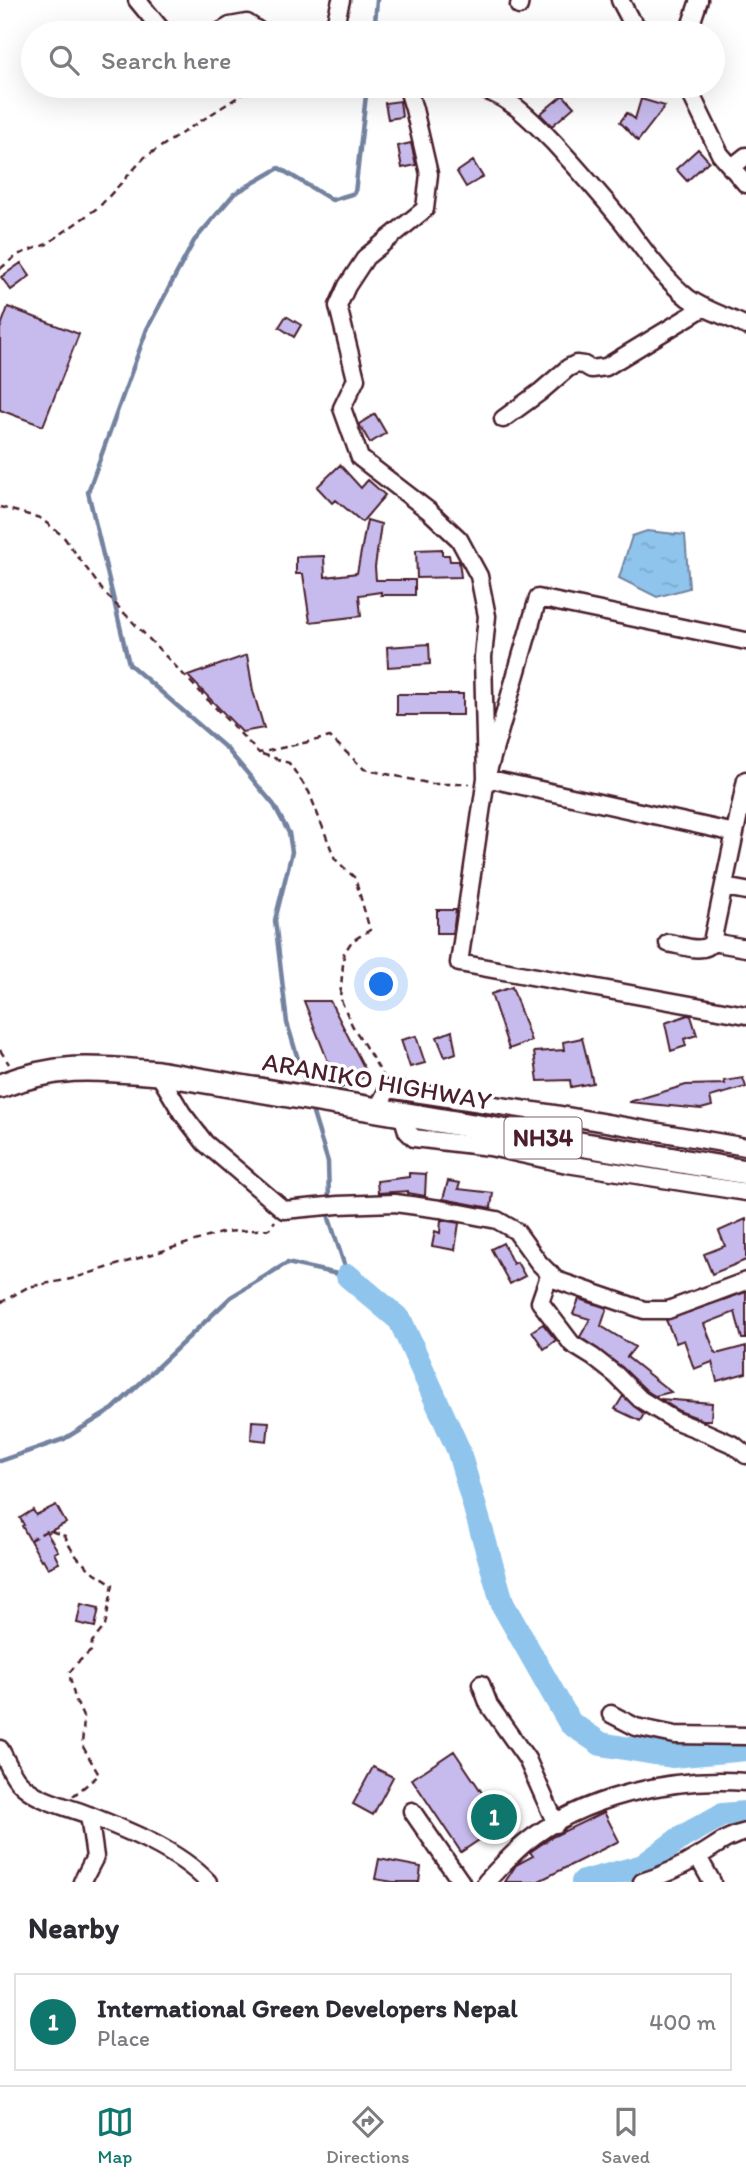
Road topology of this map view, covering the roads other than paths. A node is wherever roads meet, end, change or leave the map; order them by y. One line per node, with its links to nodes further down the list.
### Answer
1 (137, 0): 5 (street)
2 (341, 0): 6 (street)
3 (620, 0): 7 (street)
4 (699, 0): 8 (street)
5 (154, 21)
6 (336, 21)
7 (632, 21)
8 (692, 21)
9 (411, 98): 19 (street)
10 (503, 98): 15 (street)
11 (693, 98): 13 (street)
12 (746, 156): 13 (street)
13 (731, 168): 14 (street)
14 (746, 184)
15 (703, 308): 16 (street); 17 (street)
16 (746, 326)
17 (503, 419)
18 (746, 641): 19 (street)
19 (486, 778): 21 (street); 27 (street)
20 (746, 779): 21 (street)
21 (739, 825): 22 (street)
22 (724, 887): 23 (street); 24 (street)
23 (746, 891)
24 (712, 942): 25 (street); 26 (street)
25 (668, 943)
26 (746, 948)
27 (746, 1015)
28 (158, 1073): 29 (highway, ARANIKO HIGHWAY / NH34); 31 (highway, ARANIKO HIGHWAY / NH34); 45 (street)
29 (0, 1086)
30 (433, 1107): 31 (street); 32 (highway, ARANIKO HIGHWAY / NH34); 33 (street); 36 (highway, ARANIKO HIGHWAY / NH34)
31 (377, 1109): 32 (highway, ARANIKO HIGHWAY / NH34)
32 (402, 1114): 42 (street)
33 (554, 1114): 34 (street); 36 (street)
34 (593, 1121): 35 (street); 38 (street)
35 (641, 1130): 37 (street); 40 (street)
36 (551, 1139): 38 (highway, ARANIKO HIGHWAY / NH34)
37 (713, 1142): 39 (street); 41 (street)
38 (589, 1145): 40 (highway, ARANIKO HIGHWAY / NH34)
39 (746, 1147)
40 (637, 1153): 42 (highway, ARANIKO HIGHWAY / NH34)
41 (710, 1165): 42 (highway, ARANIKO HIGHWAY / NH34); 43 (highway, ARANIKO HIGHWAY / NH34)
42 (687, 1172): 44 (street)
43 (746, 1172)
44 (746, 1192)
45 (550, 1273): 46 (street); 47 (street)
46 (746, 1281)
47 (746, 1455)
48 (481, 1684): 55 (street)
49 (611, 1714): 50 (street)
50 (746, 1736)
51 (0, 1749): 54 (street)
52 (746, 1782): 55 (street)
53 (412, 1811): 60 (street)
54 (89, 1815): 58 (street); 59 (street)
55 (556, 1824): 61 (street)
56 (746, 1832): 57 (street)
57 (698, 1857): 62 (street); 63 (street)
58 (82, 1882)
59 (208, 1882)
60 (461, 1882)
61 (486, 1882)
62 (642, 1882)
63 (712, 1882)

